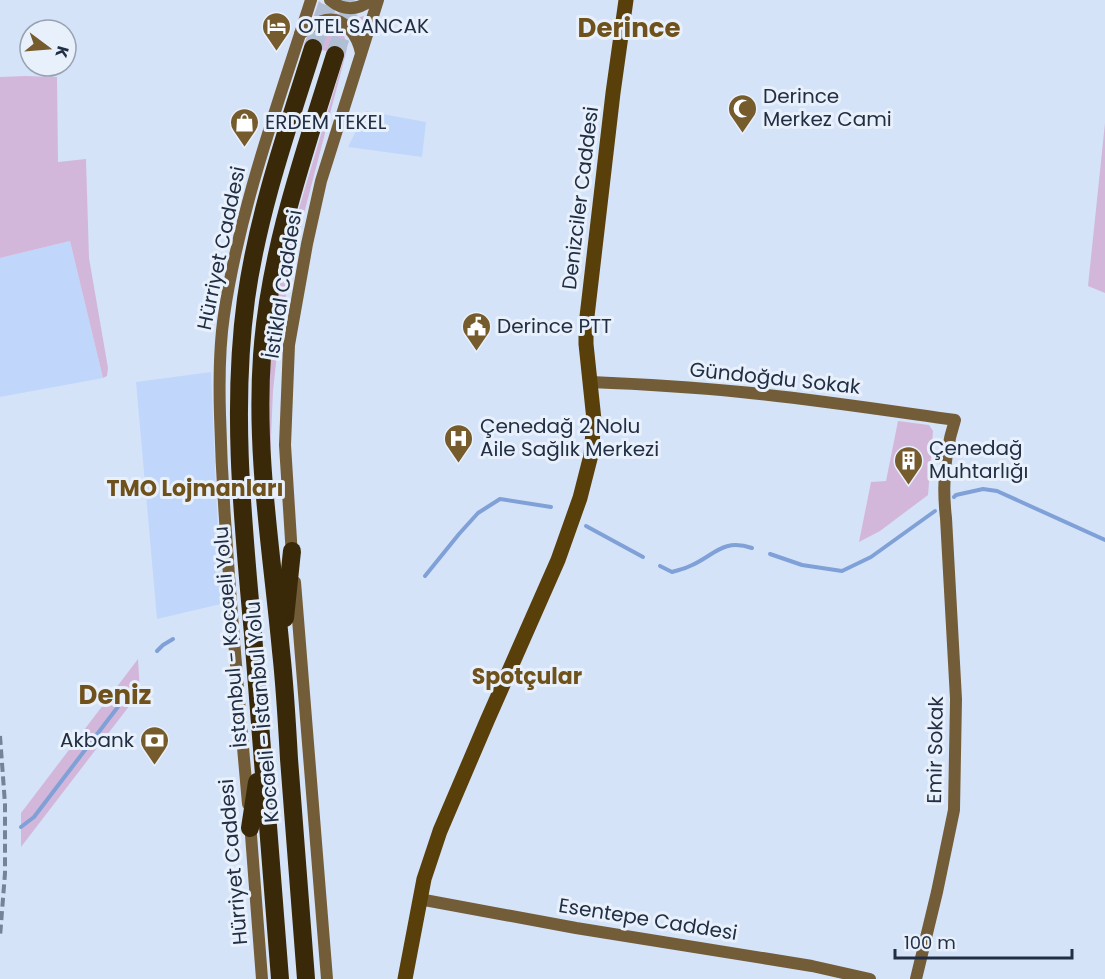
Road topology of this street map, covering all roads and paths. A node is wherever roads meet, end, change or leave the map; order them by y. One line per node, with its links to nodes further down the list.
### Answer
1 (311, 0): 5 (main road, Hürriyet Caddesi)
2 (330, 0): 4 (main road)
3 (626, 0): 9 (main road, Denizciler Caddesi)
4 (376, 1): 7 (main road, İstiklal Caddesi)
5 (300, 34): 7 (main road); 14 (main road, Hürriyet Caddesi)
6 (313, 48): 13 (highway, İstanbul - Kocaeli Yolu)
7 (361, 54): 11 (main road, İstiklal Caddesi)
8 (335, 55): 12 (highway, Kocaeli - İstanbul Yolu)
9 (591, 382): 10 (main road, Gündoğdu Sokak); 15 (main road, Denizciler Caddesi)
10 (955, 420): 24 (main road, Emir Sokak)
11 (292, 551): 12 (highway); 21 (main road, İstiklal Caddesi)
12 (282, 652): 16 (highway, Kocaeli - İstanbul Yolu)
13 (261, 744): 14 (highway); 18 (highway, İstanbul - Kocaeli Yolu)
14 (250, 828): 17 (main road, Hürriyet Caddesi)
15 (419, 899): 22 (main road, Denizciler Caddesi); 23 (main road, Esentepe Caddesi)
16 (304, 953): 19 (highway, Kocaeli - İstanbul Yolu); 20 (highway)
17 (262, 979)
18 (280, 979)
19 (306, 979)
20 (312, 979)
21 (327, 979)
22 (405, 979)
23 (870, 979)
24 (916, 979)

